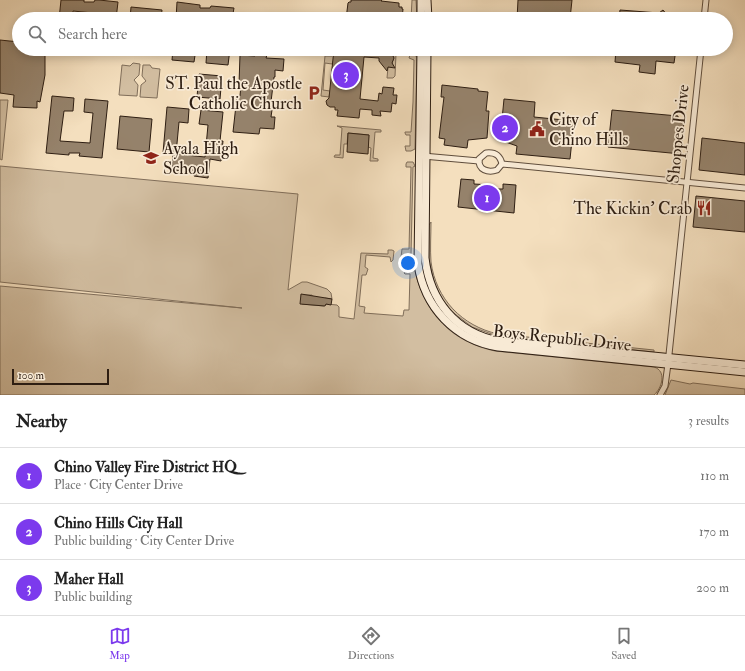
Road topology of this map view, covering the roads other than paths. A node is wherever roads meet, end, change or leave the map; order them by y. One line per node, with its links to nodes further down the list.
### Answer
1 (421, 0): 4 (main road)
2 (427, 0): 5 (main road)
3 (706, 0): 6 (street)
4 (421, 12)
5 (428, 12)
6 (705, 12)
7 (421, 56): 10 (main road, Boys Republic Drive)
8 (428, 56): 10 (main road, Boys Republic Drive)
9 (700, 56): 13 (street, Shoppes Drive)
10 (423, 156): 11 (street); 15 (main road, Boys Republic Drive)
11 (479, 161): 12 (street); 12 (street)
12 (502, 164): 13 (street)
13 (687, 183): 14 (street); 15 (street, Shoppes Drive)
14 (745, 188)
15 (669, 361): 16 (main road, Boys Republic Drive); 17 (main road, Boys Republic Drive); 18 (street, Shoppes Drive)
16 (745, 365)
17 (745, 372)
18 (660, 395)

